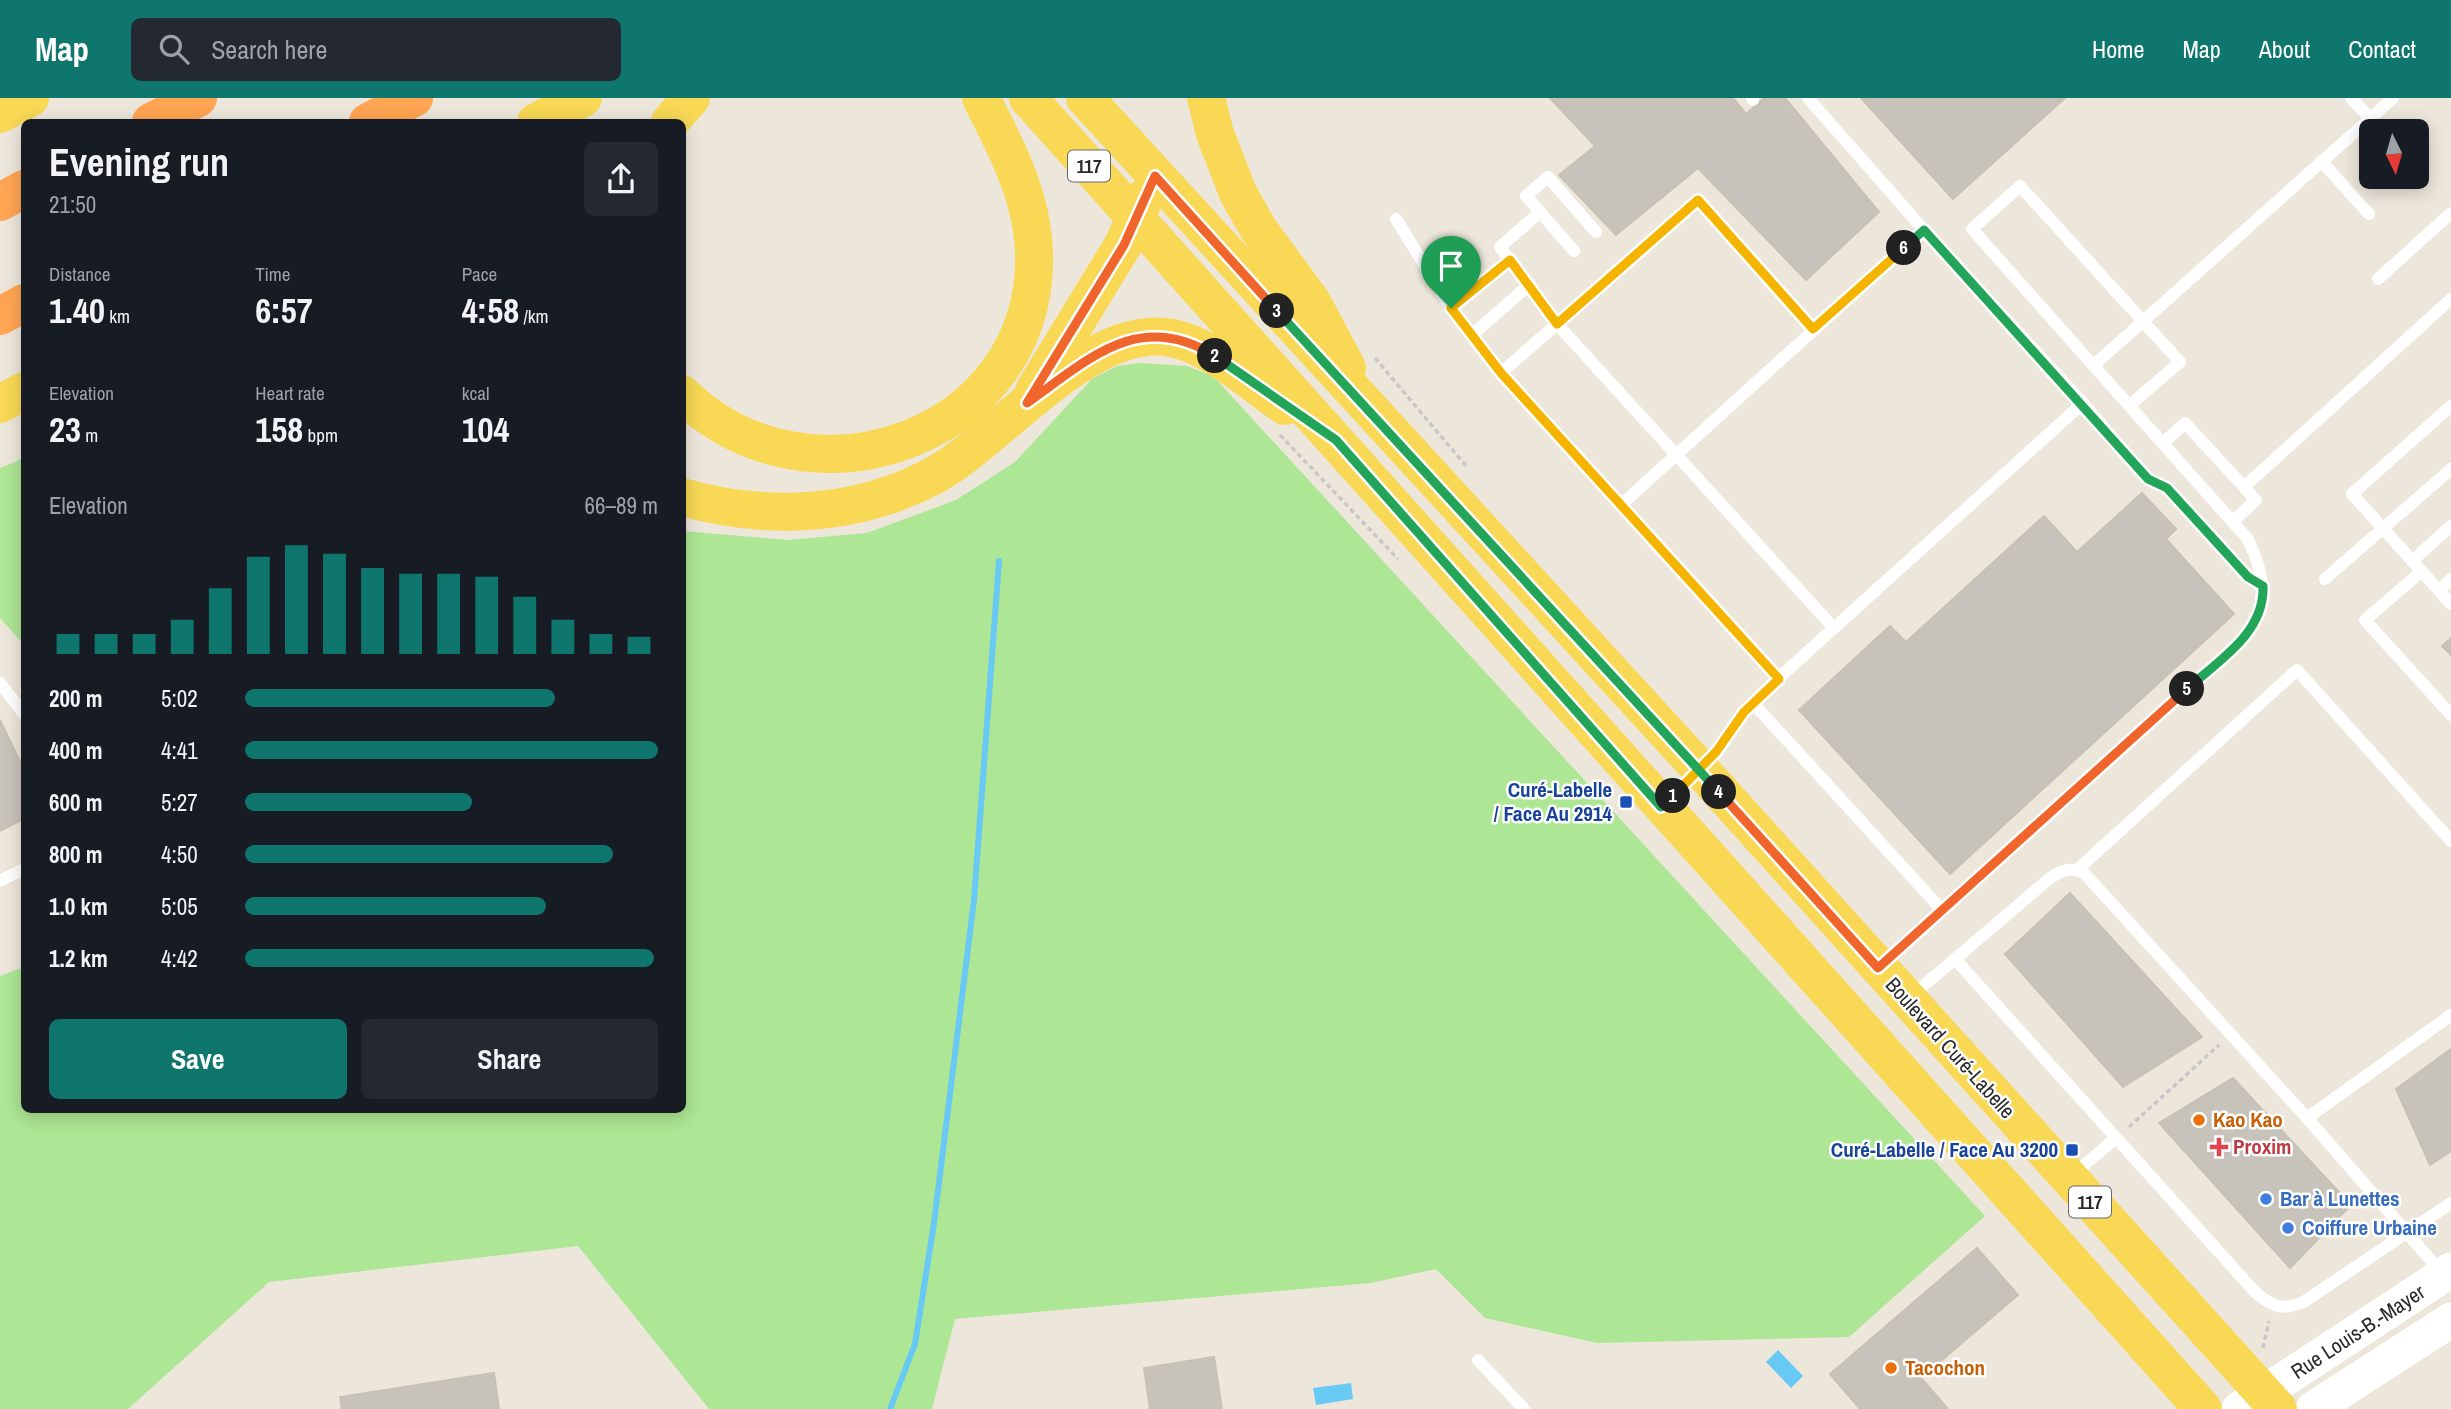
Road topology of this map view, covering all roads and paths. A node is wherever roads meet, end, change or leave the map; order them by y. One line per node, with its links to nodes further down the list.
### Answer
1 (30, 98): 13 (main road)
2 (198, 98): 15 (highway)
3 (414, 98): 16 (highway)
4 (583, 98): 17 (main road)
5 (691, 98): 18 (main road)
6 (981, 98): 45 (main road)
7 (1028, 98): 26 (main road, 117)
8 (1085, 98): 20 (main road, Boulevard Curé-Labelle / 117)
9 (1206, 98): 51 (main road)
10 (1808, 98): 28 (lane)
11 (2351, 98): 14 (lane)
12 (2393, 98): 14 (lane)
13 (0, 114)
14 (2370, 118): 19 (lane)
15 (157, 119)
16 (374, 119)
17 (542, 119)
18 (673, 119)
19 (2321, 162): 25 (lane); 38 (lane)
20 (1155, 176): 26 (main road); 51 (main road, Boulevard Curé-Labelle / 117)
21 (21, 191): 22 (highway)
22 (0, 202)
23 (1540, 212): 29 (lane); 30 (lane); 31 (lane)
24 (2451, 213): 32 (lane)
25 (2368, 214)
26 (1136, 218): 46 (main road); 54 (main road, 117)
27 (1396, 219): 36 (lane)
28 (1924, 230): 40 (lane); 47 (lane)
29 (1596, 232)
30 (1574, 251)
31 (1510, 260): 33 (lane); 36 (lane)
32 (2378, 279)
33 (1530, 284): 39 (lane); 41 (lane)
34 (2451, 299): 58 (lane)
35 (21, 305): 37 (highway)
36 (1451, 308): 41 (lane)
37 (0, 316)
38 (2143, 321): 42 (lane); 42 (lane); 49 (lane)
39 (1557, 324): 40 (lane); 43 (lane); 56 (lane)
40 (1813, 329): 56 (lane)
41 (1472, 335): 43 (lane)
42 (2094, 365): 49 (lane)
43 (1501, 373): 60 (lane)
44 (21, 393): 48 (main road)
45 (686, 397)
46 (1027, 403): 54 (main road); 59 (main road)
47 (2083, 403): 68 (lane); 71 (lane)
48 (0, 404)
49 (2130, 405): 55 (lane)
50 (2451, 406): 63 (lane)
51 (1371, 413): 77 (main road, Boulevard Curé-Labelle / 117)
52 (21, 421): 53 (main road)
53 (0, 428)
54 (1336, 440): 78 (main road, 117)
55 (2163, 443): 58 (lane); 61 (lane)
56 (1676, 455): 60 (lane); 71 (lane)
57 (2451, 469): 63 (lane)
58 (2244, 487): 61 (lane)
59 (686, 498)
60 (1621, 505): 72 (lane)
61 (2233, 521): 68 (lane)
62 (2451, 526): 64 (lane)
63 (2382, 528): 64 (lane); 66 (lane)
64 (2412, 561): 65 (lane)
65 (2421, 571): 69 (lane); 76 (lane)
66 (2325, 579)
67 (2451, 579): 69 (lane)
68 (2263, 586): 83 (lane)
69 (2438, 590): 70 (lane)
70 (2451, 604)
71 (1834, 628): 72 (lane)
72 (1779, 679): 74 (lane)
73 (0, 682): 75 (lane)
74 (1753, 703): 77 (lane); 83 (lane)
75 (21, 710)
76 (2451, 715)
77 (1700, 769): 78 (lane); 85 (main road, Boulevard Curé-Labelle / 117)
78 (1661, 807): 101 (main road, 117)
79 (2451, 841): 80 (lane)
80 (2078, 869): 84 (lane); 90 (lane)
81 (21, 870): 82 (lane)
82 (0, 881)
83 (1942, 910): 85 (lane)
84 (1955, 959): 86 (lane); 91 (lane)
85 (1878, 968): 86 (main road, Boulevard Curé-Labelle / 117)
86 (1906, 1000): 92 (main road, Boulevard Curé-Labelle / 117)
87 (2451, 1015): 90 (lane)
88 (2219, 1046): 89 (path)
89 (2141, 1115)
90 (2307, 1118): 94 (lane)
91 (2116, 1138): 92 (lane); 94 (lane)
92 (2068, 1178): 99 (main road, Boulevard Curé-Labelle / 117)
93 (2451, 1203): 94 (lane)
94 (2409, 1232): 95 (lane)
95 (2447, 1272): 99 (street, Rue Louis-B.-Mayer)
96 (2270, 1317): 99 (path)
97 (2451, 1320): 102 (street, Rue Louis-B.-Mayer)
98 (1478, 1360): 100 (lane)
99 (2260, 1393)
100 (1524, 1409)
101 (2203, 1409)
102 (2314, 1409)

